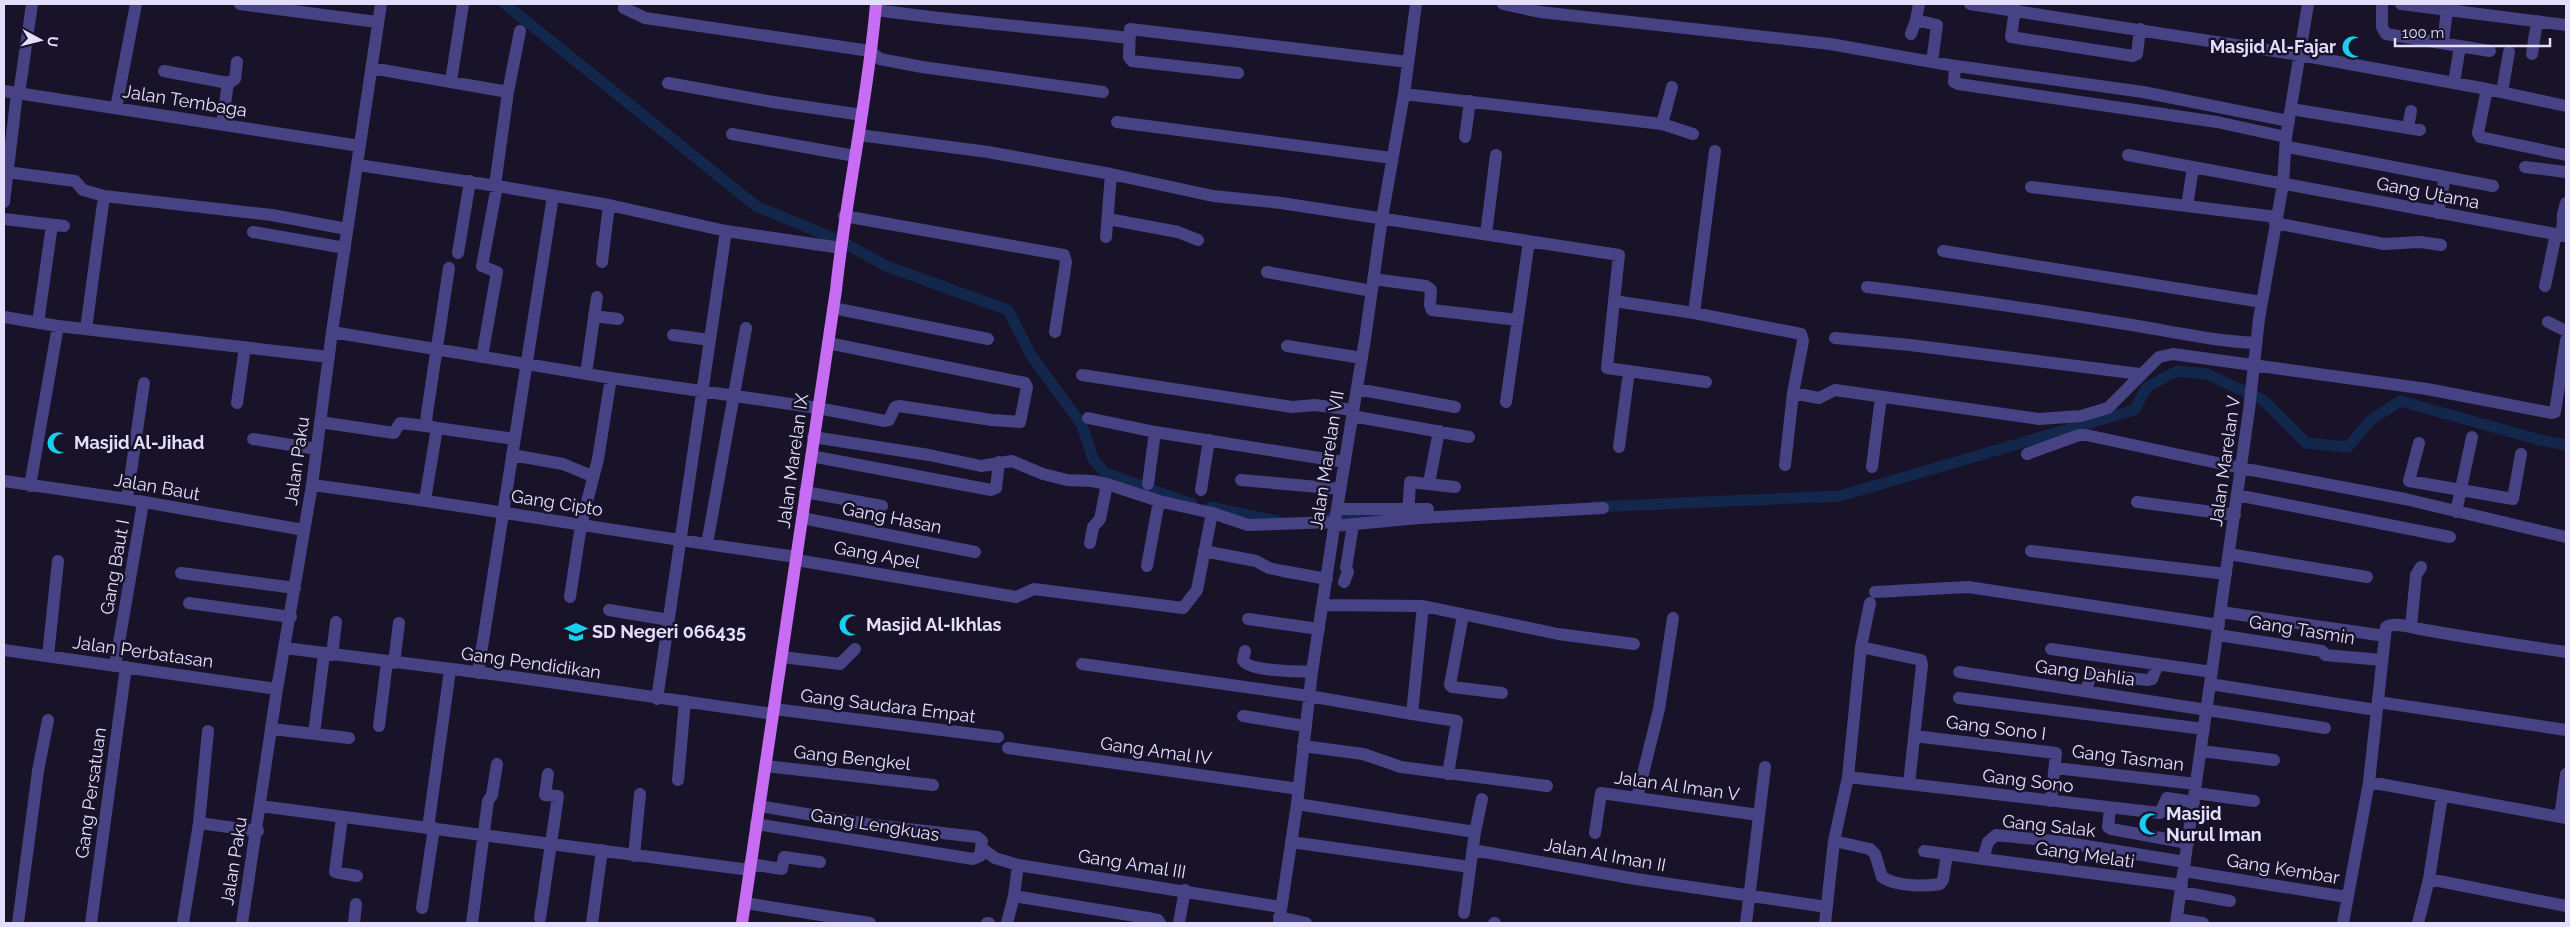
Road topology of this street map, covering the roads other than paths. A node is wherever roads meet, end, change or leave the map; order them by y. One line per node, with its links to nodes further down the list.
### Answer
1 (32, 4): 49 (street)
2 (136, 4): 53 (street)
3 (240, 4): 19 (street)
4 (380, 4): 19 (street, Jalan Paku)
5 (463, 4): 39 (street)
6 (624, 4): 27 (street)
7 (1416, 4): 33 (street, Jalan Marelan VII)
8 (1503, 4): 34 (street)
9 (1919, 4): 17 (street)
10 (1970, 4): 15 (street)
11 (2308, 4): 31 (street, Jalan Marelan V)
12 (2382, 4): 25 (street)
13 (2401, 4): 16 (street)
14 (876, 7): 24 (street); 27 (main road, Jalan Marelan IX)
15 (2015, 9): 21 (street); 21 (street)
16 (2447, 10): 18 (street); 25 (street)
17 (1916, 20): 23 (street); 34 (street)
18 (2537, 21): 20 (street); 30 (street)
19 (377, 22): 36 (street, Jalan Paku)
20 (2566, 25)
21 (2140, 29): 31 (street)
22 (520, 31): 46 (street)
23 (1911, 34)
24 (1129, 38): 33 (street); 38 (street)
25 (2443, 42): 26 (street)
26 (2460, 46): 28 (street); 42 (street)
27 (870, 51): 47 (street); 55 (main road, Jalan Marelan IX)
28 (2490, 51)
29 (2509, 52): 48 (street)
30 (2532, 54)
31 (2300, 55): 42 (street); 56 (street, Jalan Marelan V)
32 (237, 62): 40 (street)
33 (1408, 62): 50 (street, Jalan Marelan VII)
34 (1932, 62): 35 (street)
35 (1955, 66): 56 (street); 64 (street)
36 (371, 68): 39 (street); 65 (street, Jalan Paku)
37 (164, 71): 40 (street)
38 (1238, 73)
39 (451, 81): 46 (street)
40 (228, 83): 58 (street)
41 (668, 83): 55 (street)
42 (2454, 83): 44 (street)
43 (1672, 87): 59 (street)
44 (2487, 89): 48 (street); 70 (street)
45 (4, 91): 49 (street, Jalan Tembaga)
46 (508, 92): 81 (street)
47 (1103, 92)
48 (2502, 92): 52 (street)
49 (18, 93): 53 (street, Jalan Tembaga); 75 (street)
50 (1404, 94): 51 (street); 71 (street, Jalan Marelan VII)
51 (1470, 101): 59 (street); 63 (street)
52 (2566, 106)
53 (116, 108): 58 (street, Jalan Tembaga)
54 (2411, 111): 56 (street)
55 (862, 115): 62 (main road, Jalan Marelan IX)
56 (2290, 115): 64 (street, Jalan Marelan V)
57 (1117, 122): 71 (street)
58 (222, 124): 65 (street, Jalan Tembaga)
59 (1662, 124): 61 (street)
60 (732, 134): 69 (street)
61 (1693, 134)
62 (859, 135): 69 (main road, Jalan Marelan IX); 77 (street)
63 (1465, 137)
64 (2287, 142): 78 (street); 80 (street, Jalan Marelan V)
65 (360, 146): 72 (street, Jalan Paku)
66 (1715, 151): 119 (street)
67 (2128, 154): 73 (street, Gang Utama)
68 (1496, 155): 99 (street)
69 (855, 156): 91 (main road, Jalan Marelan IX)
70 (2566, 156)
71 (1392, 158): 92 (street, Jalan Marelan VII)
72 (358, 165): 79 (street); 96 (street, Jalan Paku)
73 (2193, 167): 80 (street, Gang Utama); 89 (street)
74 (2525, 167): 76 (street)
75 (7, 172): 84 (street); 86 (street)
76 (2566, 172)
77 (1111, 174): 92 (street); 94 (street)
78 (2445, 177): 82 (street); 90 (street)
79 (470, 181): 81 (street); 108 (street)
80 (2283, 184): 90 (street, Gang Utama); 95 (street, Jalan Marelan V)
81 (496, 186): 85 (street); 143 (street)
82 (2493, 186)
83 (2031, 187): 89 (street)
84 (104, 196): 96 (street); 128 (street)
85 (553, 196): 88 (street); 146 (street)
86 (4, 202)
87 (2566, 203): 100 (street)
88 (609, 205): 97 (street); 109 (street)
89 (2187, 206): 95 (street)
90 (2438, 212): 100 (street, Gang Utama)
91 (844, 216): 105 (main road, Jalan Marelan IX); 131 (street)
92 (1382, 218): 99 (street); 112 (street, Jalan Marelan VII)
93 (4, 219): 125 (street)
94 (1108, 219): 101 (street); 102 (street)
95 (2276, 220): 104 (street); 117 (street, Jalan Marelan V)
96 (348, 229): 106 (street, Jalan Paku)
97 (726, 231): 105 (street); 135 (street)
98 (253, 232): 106 (street)
99 (1486, 234): 103 (street)
100 (2562, 236): 113 (street)
101 (1106, 237)
102 (1198, 240)
103 (1529, 241): 116 (street); 123 (street)
104 (2441, 245)
105 (841, 246): 118 (main road, Jalan Marelan IX)
106 (345, 248): 130 (street, Jalan Paku)
107 (1943, 251): 117 (street)
108 (458, 253)
109 (602, 262)
110 (449, 268): 141 (street)
111 (1267, 272): 112 (street)
112 (1372, 285): 123 (street); 144 (street, Jalan Marelan VII)
113 (2545, 286)
114 (1868, 287): 138 (street)
115 (597, 297): 120 (street)
116 (1614, 300): 119 (street); 148 (street)
117 (2262, 302): 138 (street, Jalan Marelan V)
118 (833, 308): 134 (street); 137 (main road, Jalan Marelan IX)
119 (1694, 313): 157 (street)
120 (594, 316): 122 (street); 149 (street)
121 (4, 317): 125 (street)
122 (618, 319)
123 (1518, 320): 160 (street)
124 (2548, 322): 129 (street)
125 (38, 323): 126 (street)
126 (58, 326): 128 (street); 195 (street)
127 (746, 328): 158 (street)
128 (86, 329): 140 (street)
129 (2566, 331)
130 (332, 332): 141 (street); 142 (street, Jalan Paku)
131 (1055, 332)
132 (673, 335): 135 (street)
133 (1835, 338): 150 (street)
134 (988, 339)
135 (710, 340): 156 (street)
136 (2566, 340): 145 (street)
137 (828, 343): 163 (main road, Jalan Marelan IX); 163 (street)
138 (2256, 343): 147 (street, Jalan Marelan V)
139 (1287, 346): 144 (street)
140 (244, 347): 142 (street); 161 (street)
141 (437, 350): 143 (street); 167 (street)
142 (329, 357): 166 (street, Jalan Paku)
143 (482, 357): 146 (street)
144 (1362, 358): 155 (street, Jalan Marelan VII)
145 (2565, 360): 147 (street)
146 (527, 364): 149 (street); 174 (street)
147 (2255, 364): 150 (street); 187 (street, Jalan Marelan V)
148 (1629, 372): 153 (street); 177 (street)
149 (586, 374): 152 (street)
150 (2140, 374): 159 (street)
151 (1082, 375): 164 (street)
152 (611, 378): 156 (street); 188 (street)
153 (1706, 382)
154 (144, 383): 203 (street)
155 (1357, 389): 162 (street); 164 (street, Jalan Marelan VII)
156 (702, 391): 158 (street); 224 (street)
157 (1793, 393): 159 (street); 185 (street)
158 (734, 396): 163 (street); 226 (street)
159 (1881, 397): 186 (street)
160 (1506, 402)
161 (237, 403)
162 (1456, 407)
163 (818, 408): 172 (main road, Jalan Marelan IX)
164 (1353, 413): 168 (street); 184 (street, Jalan Marelan VII)
165 (1088, 418): 169 (street)
166 (320, 422): 167 (street); 178 (street, Jalan Paku)
167 (432, 427): 174 (street); 205 (street)
168 (1438, 431): 170 (street); 194 (street)
169 (1155, 432): 175 (street); 193 (street)
170 (1469, 436)
171 (2472, 437): 200 (street)
172 (814, 438): 182 (main road, Jalan Marelan IX); 183 (street)
173 (253, 439): 178 (street)
174 (514, 439): 181 (street)
175 (1209, 440): 184 (street); 199 (street)
176 (2419, 443): 191 (street)
177 (1619, 447)
178 (317, 449): 196 (street, Jalan Paku)
179 (2027, 454): 187 (street)
180 (2521, 454): 200 (street)
181 (512, 455): 188 (street); 213 (street)
182 (811, 456): 183 (street); 201 (main road, Jalan Marelan IX)
183 (999, 462): 192 (street)
184 (1345, 462): 198 (street, Jalan Marelan VII)
185 (1784, 465)
186 (1872, 467)
187 (2241, 468): 202 (street, Jalan Marelan V); 204 (street)
188 (592, 476): 219 (street)
189 (1241, 480): 198 (street)
190 (4, 481): 195 (street, Jalan Baut)
191 (2409, 481): 200 (street); 204 (street)
192 (1107, 484): 206 (street); 225 (street)
193 (1148, 484)
194 (1429, 484): 197 (street); 215 (street)
195 (30, 486): 203 (street, Jalan Baut)
196 (312, 486): 205 (street, Gang Cipto); 221 (street, Jalan Paku)
197 (1455, 487)
198 (1340, 489): 218 (street, Jalan Marelan VII)
199 (1201, 490)
200 (2461, 490): 212 (street)
201 (805, 492): 209 (street); 217 (main road, Jalan Marelan IX)
202 (2237, 496): 216 (street, Jalan Marelan V); 222 (street)
203 (127, 499): 208 (street, Jalan Baut)
204 (2405, 499): 212 (street)
205 (425, 500): 213 (street, Gang Cipto)
206 (1159, 501): 214 (street); 233 (street)
207 (2137, 502): 216 (street)
208 (144, 503): 221 (street, Jalan Baut); 272 (street, Gang Baut I)
209 (882, 506)
210 (1603, 508): 215 (street)
211 (1428, 509): 215 (street)
212 (2456, 512): 223 (street)
213 (502, 513): 219 (street, Gang Cipto); 276 (street)
214 (1212, 513): 218 (street); 227 (street)
215 (1408, 514): 218 (street); 220 (street)
216 (2234, 515): 230 (street, Jalan Marelan V)
217 (802, 518): 229 (street, Gang Hasan); 231 (main road, Jalan Marelan IX)
218 (1335, 518): 220 (street); 238 (street, Jalan Marelan VII)
219 (581, 525): 224 (street, Gang Cipto); 241 (street)
220 (1353, 525): 239 (street)
221 (304, 530): 240 (street, Jalan Paku)
222 (2450, 537)
223 (2566, 537)
224 (680, 540): 226 (street, Gang Cipto); 250 (street)
225 (1090, 543)
226 (707, 544): 231 (street, Gang Cipto)
227 (1204, 551): 231 (street, Gang Apel); 238 (street)
228 (2031, 551): 236 (street)
229 (975, 552)
230 (2229, 554): 236 (street, Jalan Marelan V); 237 (street)
231 (796, 558): 267 (main road, Jalan Marelan IX)
232 (58, 561): 266 (street)
233 (1147, 566)
234 (2421, 568): 254 (street)
235 (181, 573): 240 (street)
236 (2226, 574): 253 (street, Jalan Marelan V)
237 (2367, 577)
238 (1327, 579): 243 (street, Jalan Marelan VII)
239 (1344, 582)
240 (296, 588): 247 (street, Jalan Paku)
241 (570, 597)
242 (189, 603): 247 (street)
243 (1323, 604): 244 (street); 255 (street, Jalan Marelan VII)
244 (1423, 606): 246 (street); 288 (street)
245 (609, 610): 250 (street)
246 (1463, 615): 257 (street); 280 (street)
247 (290, 617): 258 (street, Jalan Paku)
248 (1673, 618): 323 (street)
249 (1248, 619): 255 (street)
250 (669, 620): 283 (street)
251 (336, 622): 265 (street)
252 (399, 622): 269 (street)
253 (2219, 624): 256 (street); 259 (street); 268 (street, Gang Tasmin); 277 (street, Jalan Marelan V)
254 (2411, 627): 256 (street); 264 (street)
255 (1319, 629): 274 (street, Jalan Marelan VII)
256 (2385, 636): 268 (street)
257 (1634, 644)
258 (285, 648): 265 (street, Gang Pendidikan); 278 (street, Jalan Paku)
259 (1861, 648): 299 (street); 313 (street)
260 (855, 649): 267 (street)
261 (2051, 649): 271 (street)
262 (4, 650): 266 (street, Jalan Perbatasan)
263 (1244, 651): 274 (street)
264 (2566, 652)
265 (328, 654): 269 (street, Gang Pendidikan); 298 (street)
266 (48, 656): 272 (street, Jalan Perbatasan)
267 (782, 657): 287 (main road, Jalan Marelan IX)
268 (2382, 660): 285 (street)
269 (391, 663): 273 (street, Gang Pendidikan); 291 (street)
270 (1082, 664): 281 (street)
271 (2158, 664): 277 (street); 279 (street)
272 (121, 667): 278 (street, Jalan Perbatasan); 376 (street, Gang Persatuan)
273 (450, 670): 276 (street, Gang Pendidikan); 336 (street)
274 (1312, 672): 281 (street, Jalan Marelan VII)
275 (1959, 672): 279 (street, Gang Dahlia)
276 (478, 673): 283 (street, Gang Pendidikan)
277 (2211, 678): 285 (street); 286 (street, Jalan Marelan V)
278 (277, 689): 293 (street, Jalan Paku)
279 (2086, 691): 286 (street, Gang Dahlia)
280 (1502, 693)
281 (1309, 696): 288 (street); 292 (street, Jalan Marelan VII)
282 (1959, 698): 295 (street)
283 (657, 699): 284 (street, Gang Pendidikan)
284 (686, 701): 287 (street, Gang Pendidikan); 314 (street)
285 (2377, 706): 296 (street); 315 (street)
286 (2207, 708): 294 (street, Gang Dahlia); 295 (street, Jalan Marelan V)
287 (773, 711): 301 (street, Gang Saudara Empat); 307 (main road, Jalan Marelan IX)
288 (1412, 714): 311 (street)
289 (1244, 716): 292 (street)
290 (48, 720): 375 (street)
291 (379, 726)
292 (1305, 726): 302 (street, Jalan Marelan VII)
293 (272, 728): 298 (street); 328 (street, Jalan Paku)
294 (2325, 728)
295 (2204, 729): 304 (street, Jalan Marelan V)
296 (2566, 730)
297 (208, 731): 334 (street)
298 (314, 734): 300 (street)
299 (1914, 736): 309 (street, Gang Sono I); 316 (street)
300 (349, 738)
301 (998, 738)
302 (1303, 746): 311 (street); 319 (street, Jalan Marelan VII)
303 (1008, 748): 319 (street, Gang Amal IV)
304 (2201, 751): 305 (street); 320 (street, Jalan Marelan V)
305 (2274, 760)
306 (498, 764): 340 (street)
307 (766, 766): 317 (street, Gang Bengkel); 329 (main road, Jalan Marelan IX)
308 (1765, 767): 331 (street)
309 (2055, 768): 320 (street, Gang Tasman); 325 (street, Gang Sono I)
310 (548, 774): 344 (street)
311 (1448, 774): 318 (street)
312 (2566, 774): 333 (street)
313 (1848, 777): 316 (street, Gang Sono); 341 (street)
314 (678, 780)
315 (2369, 782): 322 (street); 363 (street)
316 (1909, 784): 325 (street, Gang Sono)
317 (933, 785)
318 (1547, 786)
319 (1299, 790): 327 (street, Jalan Marelan VII)
320 (2195, 793): 326 (street); 330 (street, Gang Sono); 343 (street, Jalan Marelan V)
321 (640, 794): 350 (street)
322 (2442, 796): 333 (street); 358 (street)
323 (1637, 798): 331 (street, Jalan Al Iman V); 339 (street, Jalan Al Iman V)
324 (1482, 799): 338 (street)
325 (2051, 801): 330 (street, Gang Sono)
326 (2254, 801)
327 (1297, 804): 338 (street); 342 (street, Jalan Marelan VII)
328 (260, 806): 332 (street); 337 (street, Jalan Paku)
329 (759, 806): 335 (main road, Jalan Marelan IX); 345 (street, Gang Amal III)
330 (2110, 809): 343 (street)
331 (1759, 815): 362 (street)
332 (342, 817): 336 (street); 357 (street)
333 (2563, 817)
334 (199, 823): 337 (street); 377 (street)
335 (756, 824): 345 (street, Gang Lengkuas); 354 (main road, Jalan Marelan IX)
336 (431, 828): 340 (street); 369 (street)
337 (258, 831): 378 (street, Jalan Paku)
338 (1475, 832): 347 (street)
339 (1595, 833)
340 (484, 834): 344 (street); 380 (street)
341 (1834, 841): 349 (street); 368 (street)
342 (1291, 842): 355 (street); 371 (street, Jalan Marelan VII)
343 (2188, 843): 356 (street, Jalan Marelan V)
344 (550, 844): 346 (street); 372 (street)
345 (982, 848): 353 (street, Gang Amal III)
346 (602, 850): 350 (street); 381 (street)
347 (1472, 850): 355 (street); 362 (street, Jalan Al Iman II)
348 (1924, 850): 349 (street)
349 (1947, 854): 351 (street)
350 (634, 856): 354 (street)
351 (1983, 859): 356 (street, Gang Salak); 359 (street, Gang Melati)
352 (820, 862): 354 (street)
353 (1018, 865): 360 (street, Gang Amal III); 361 (street)
354 (750, 867): 365 (main road, Jalan Marelan IX)
355 (1470, 867): 370 (street)
356 (2184, 867): 359 (street, Jalan Marelan V); 363 (street, Gang Kembar)
357 (357, 876)
358 (2429, 879): 367 (street); 392 (street)
359 (2181, 889): 364 (street, Gang Melati); 373 (street, Jalan Marelan V)
360 (1184, 890): 371 (street, Gang Amal III); 386 (street)
361 (1014, 896): 384 (street); 385 (street)
362 (1749, 896): 368 (street, Jalan Al Iman II); 388 (street)
363 (2347, 897): 391 (street)
364 (2230, 901)
365 (745, 903): 374 (street); 382 (main road, Jalan Marelan IX)
366 (356, 904): 379 (street)
367 (2566, 906)
368 (1826, 907): 389 (street)
369 (422, 908)
370 (1464, 913)
371 (1280, 916): 387 (street, Gang Amal III)
372 (540, 918)
373 (2177, 921): 390 (street)
374 (851, 922): 383 (street)
375 (18, 923)
376 (91, 923)
377 (183, 923)
378 (242, 923)
379 (354, 923)
380 (472, 923)
381 (592, 923)
382 (742, 923)
383 (870, 923)
384 (1007, 923)
385 (1160, 923)
386 (1180, 923)
387 (1306, 923)
388 (1746, 923)
389 (1825, 923)
390 (2203, 923)
391 (2343, 923)
392 (2418, 923)

